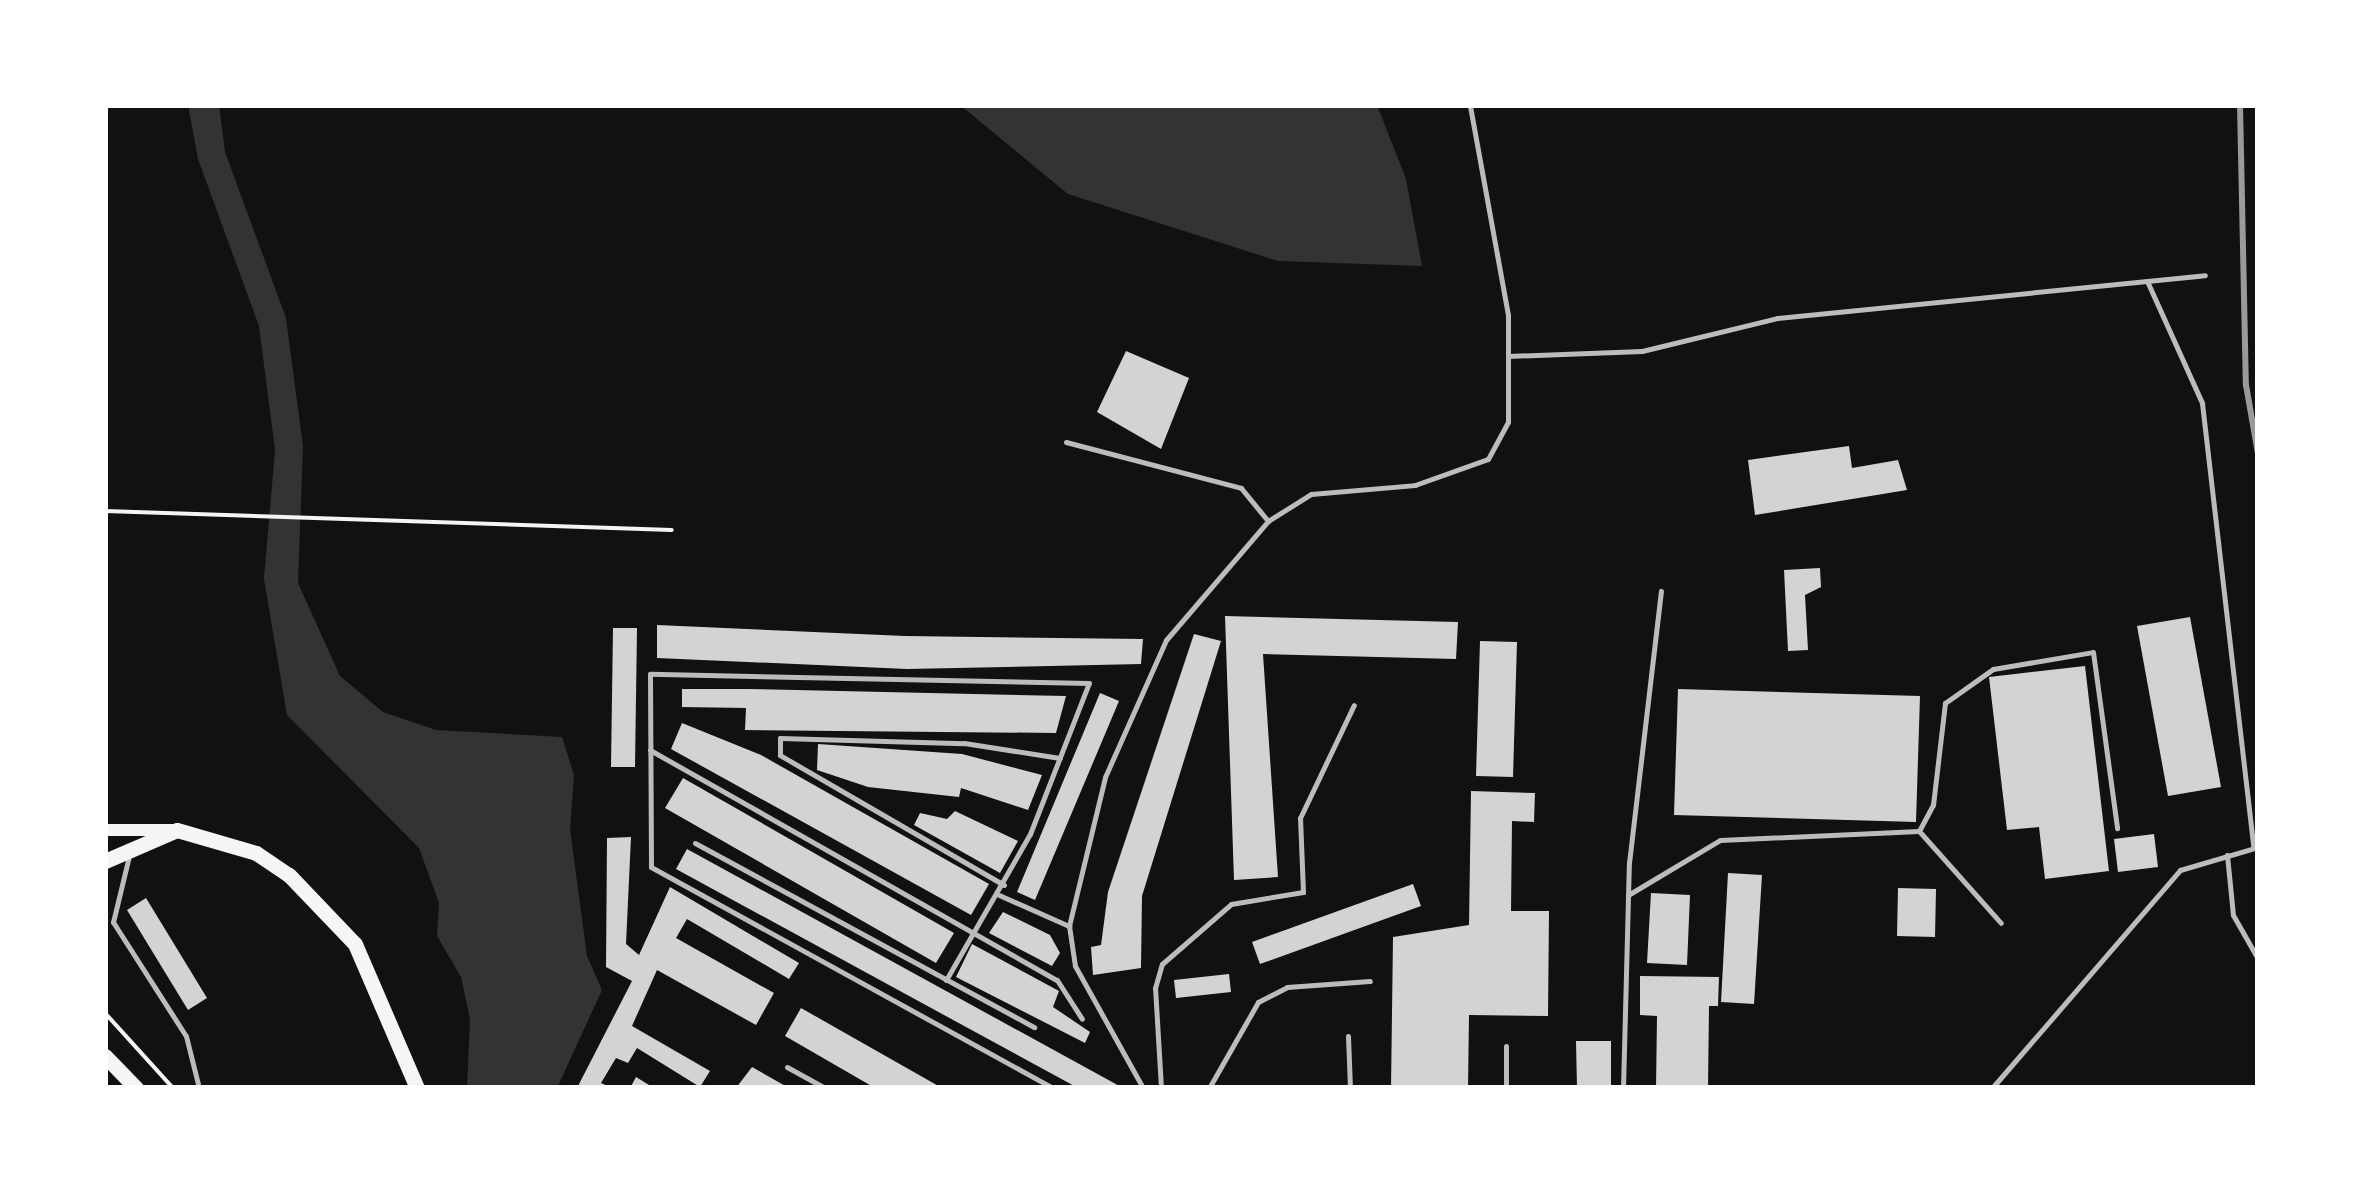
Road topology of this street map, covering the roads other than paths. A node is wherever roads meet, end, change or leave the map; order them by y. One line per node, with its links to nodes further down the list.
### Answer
1 (1470, 105): 4 (lane)
2 (2204, 275): 3 (lane)
3 (2147, 281): 4 (lane); 17 (lane)
4 (1508, 356): 6 (lane)
5 (1066, 442): 6 (lane)
6 (1268, 521): 24 (lane)
7 (1660, 591): 22 (lane)
8 (1354, 706): 41 (lane)
9 (650, 750): 10 (lane); 25 (lane); 39 (lane)
10 (1060, 758): 20 (lane); 20 (lane)
11 (2117, 828): 14 (lane)
12 (105, 830): 13 (main road)
13 (176, 830): 16 (highway); 37 (highway)
14 (1919, 831): 22 (lane); 23 (lane)
15 (695, 843): 27 (lane)
16 (132, 844): 19 (highway); 36 (lane)
17 (2256, 847): 18 (lane)
18 (2226, 856): 26 (lane); 46 (lane)
19 (105, 860)
20 (1004, 885): 21 (lane)
21 (999, 895): 24 (lane); 25 (lane)
22 (1628, 895): 45 (lane)
23 (2000, 922)
24 (1069, 926): 40 (lane)
25 (975, 934): 27 (lane); 29 (lane)
26 (2258, 959)
27 (946, 980): 30 (lane)
28 (1370, 981): 42 (lane)
29 (1082, 1019)
30 (1034, 1028)
31 (1348, 1036): 43 (lane)
32 (1506, 1046): 44 (lane)
33 (105, 1056): 35 (highway)
34 (787, 1067): 38 (lane)
35 (136, 1088)
36 (199, 1088)
37 (416, 1088)
38 (825, 1088)
39 (1053, 1088)
40 (1143, 1088)
41 (1161, 1088)
42 (1210, 1088)
43 (1350, 1088)
44 (1506, 1088)
45 (1623, 1088)
46 (1992, 1088)

